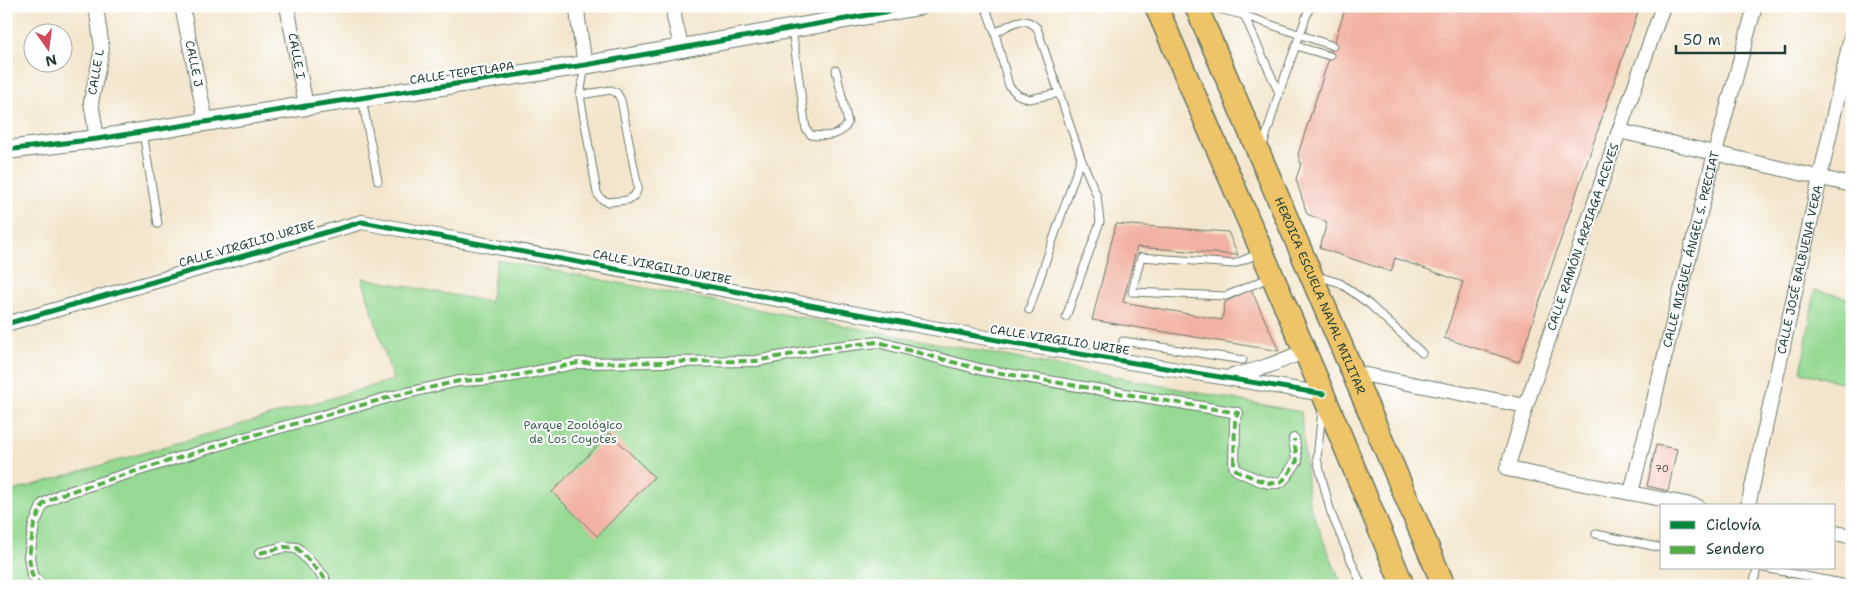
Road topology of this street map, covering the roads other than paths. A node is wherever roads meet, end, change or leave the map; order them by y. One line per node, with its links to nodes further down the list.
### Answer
1 (96, 6): 34 (street, CALLE L)
2 (182, 6): 31 (street, CALLE J)
3 (286, 6): 30 (street, CALLE I)
4 (577, 6): 24 (street)
5 (675, 6): 22 (street)
6 (919, 6): 16 (street, CALLE TEPETLAPA)
7 (985, 6): 18 (lane)
8 (1156, 6): 43 (main road)
9 (1196, 6): 37 (main road, HEROICA ESCUELA NAVAL MILITAR)
10 (1206, 6): 15 (lane)
11 (1240, 6): 15 (lane)
12 (1310, 6): 19 (lane)
13 (1663, 6): 33 (street, CALLE RAMÓN ARRIAGA ACEVES)
14 (1755, 6): 36 (street, CALLE MIGUEL ÁNGEL S. PRECIAT)
15 (1244, 15): 19 (lane); 27 (lane)
16 (792, 29): 22 (street, CALLE TEPETLAPA); 25 (lane)
17 (1852, 32): 39 (street, CALLE JOSÉ BALBUENA VERA)
18 (995, 33): 26 (lane); 26 (lane)
19 (1300, 35): 20 (lane); 21 (lane)
20 (1296, 46): 23 (lane); 27 (lane)
21 (1333, 46)
22 (682, 50): 24 (street, CALLE TEPETLAPA)
23 (1330, 56)
24 (585, 66): 28 (lane); 29 (street, CALLE TEPETLAPA)
25 (836, 70)
26 (1060, 93): 38 (lane)
27 (1279, 93): 37 (lane)
28 (580, 95): 28 (lane)
29 (362, 98): 30 (street, CALLE TEPETLAPA); 40 (lane)
30 (306, 106): 31 (street, CALLE TEPETLAPA)
31 (206, 122): 32 (street, CALLE TEPETLAPA)
32 (143, 131): 34 (street, CALLE TEPETLAPA); 42 (lane)
33 (1619, 131): 36 (street); 56 (street, CALLE RAMÓN ARRIAGA ACEVES)
34 (97, 139): 35 (street, CALLE TEPETLAPA)
35 (6, 150)
36 (1715, 153): 39 (street); 58 (street, CALLE MIGUEL ÁNGEL S. PRECIAT)
37 (1260, 156): 44 (main road, HEROICA ESCUELA NAVAL MILITAR)
38 (1081, 158): 46 (lane); 47 (lane)
39 (1820, 178): 41 (street); 60 (street, CALLE JOSÉ BALBUENA VERA)
40 (378, 181)
41 (1852, 185)
42 (158, 224)
43 (1262, 252): 45 (main road); 45 (lane)
44 (1310, 274): 50 (lane); 53 (main road, HEROICA ESCUELA NAVAL MILITAR)
45 (1273, 276): 49 (main road)
46 (1029, 310)
47 (1066, 317)
48 (6, 324): 51 (street, CALLE VIRGILIO URIBE)
49 (1305, 351): 54 (street, CALLE VIRGILIO URIBE); 55 (main road)
50 (1422, 353)
51 (1119, 360): 52 (lane); 54 (street, CALLE VIRGILIO URIBE)
52 (1243, 360)
53 (1351, 372): 56 (street); 73 (main road, HEROICA ESCUELA NAVAL MILITAR)
54 (1223, 376): 55 (street, CALLE VIRGILIO URIBE)
55 (1324, 394): 71 (lane); 72 (main road)
56 (1526, 406): 58 (street, CALLE RAMÓN ARRIAGA ACEVES)
57 (1294, 439): 69 (street)
58 (1631, 493): 59 (street)
59 (1687, 504)
60 (1748, 504)
61 (1836, 533): 63 (street)
62 (1596, 534): 64 (lane)
63 (1852, 536)
64 (1660, 548)
65 (260, 553): 70 (street)
66 (1757, 570): 74 (lane)
67 (1774, 570): 68 (lane)
68 (1852, 585)
69 (42, 586)
70 (324, 586)
71 (1362, 586)
72 (1403, 586)
73 (1444, 586)
74 (1753, 586)

